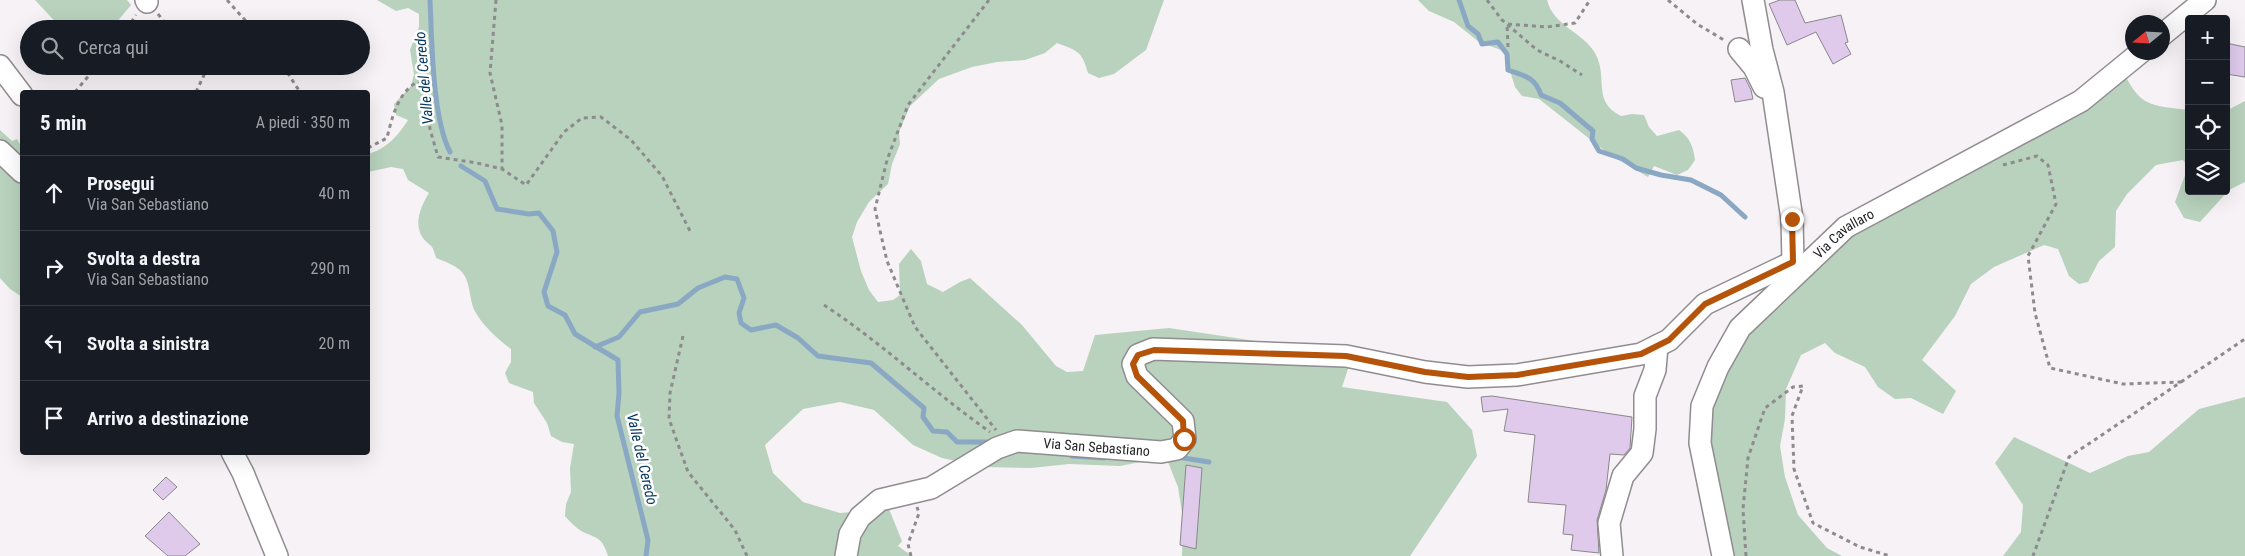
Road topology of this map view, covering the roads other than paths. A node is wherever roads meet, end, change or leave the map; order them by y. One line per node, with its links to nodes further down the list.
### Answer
1 (1753, 0): 8 (street)
2 (2205, 0): 3 (street)
3 (2170, 28)
4 (1739, 49): 8 (street)
5 (2131, 60): 11 (street, Via Cavallaro)
6 (0, 66): 7 (street)
7 (20, 92)
8 (1776, 109): 11 (street)
9 (0, 151): 10 (street)
10 (20, 170)
11 (1799, 264): 12 (street, Via San Sebastiano); 17 (street, Via Cavallaro)
12 (1658, 346): 15 (street, Via San Sebastiano); 16 (street)
13 (234, 455): 14 (street)
14 (278, 556)
15 (846, 556)
16 (1612, 556)
17 (1723, 556)

